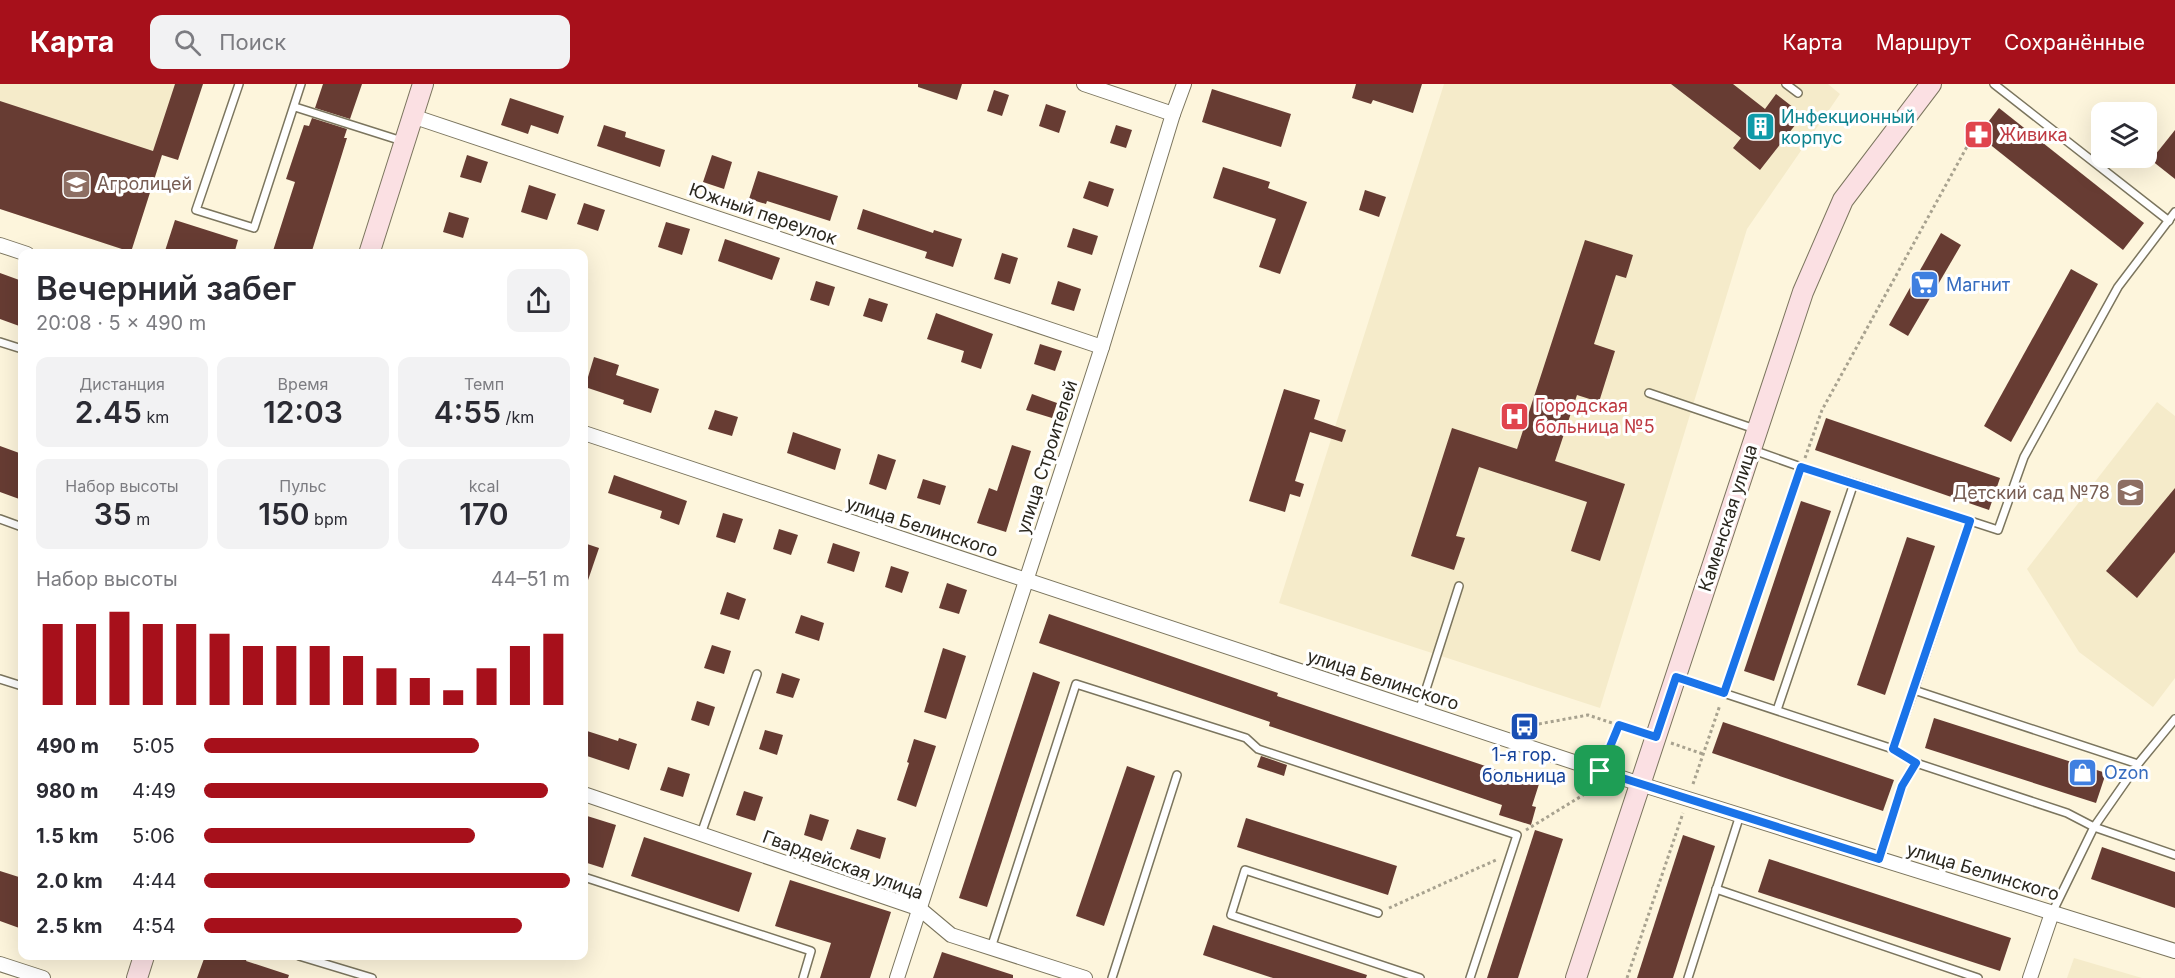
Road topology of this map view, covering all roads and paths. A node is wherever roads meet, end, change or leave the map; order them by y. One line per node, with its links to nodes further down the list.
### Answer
1 (239, 84): 10 (lane)
2 (301, 84): 10 (lane)
3 (423, 84): 12 (street)
4 (1084, 84): 11 (street)
5 (1184, 84): 11 (street, улица Строителей)
6 (1786, 84): 9 (lane)
7 (1994, 84): 16 (lane)
8 (1923, 87): 24 (street, Каменская улица)
9 (1798, 93)
10 (295, 107): 13 (lane)
11 (1173, 114): 21 (street, улица Строителей)
12 (412, 116): 13 (street); 21 (street, Южный переулок)
13 (404, 142): 18 (street)
14 (1969, 143): 27 (path)
15 (2175, 212): 16 (lane)
16 (2169, 221): 30 (lane)
17 (0, 245): 19 (street)
18 (371, 249)
19 (18, 251)
20 (0, 342): 22 (lane)
21 (1102, 347): 32 (street, улица Строителей)
22 (18, 348)
23 (1649, 393): 24 (lane)
24 (1757, 429): 26 (street, Каменская улица)
25 (588, 434): 32 (street, улица Белинского)
26 (1751, 449): 27 (lane); 35 (street, Каменская улица)
27 (1801, 467): 28 (lane); 39 (path)
28 (1854, 483): 30 (lane); 40 (lane)
29 (0, 519): 31 (lane)
30 (1970, 521): 38 (lane)
31 (18, 525)
32 (1026, 580): 41 (street, улица Белинского); 64 (street, улица Строителей)
33 (1459, 586): 41 (lane)
34 (757, 674): 57 (lane)
35 (1676, 677): 39 (lane); 45 (street, Каменская улица)
36 (0, 679): 37 (lane)
37 (18, 686)
38 (1914, 690): 46 (lane); 49 (lane)
39 (1724, 693): 40 (lane); 47 (path)
40 (1777, 710): 46 (lane)
41 (1419, 711): 50 (street, улица Белинского)
42 (2175, 719): 49 (lane)
43 (1533, 725): 44 (path)
44 (1619, 725): 45 (path); 50 (path)
45 (1656, 737): 47 (path); 52 (street, Каменская улица)
46 (1893, 749): 48 (lane)
47 (1704, 754): 54 (path)
48 (1916, 763): 56 (lane); 61 (lane)
49 (2138, 764): 56 (lane)
50 (1600, 771): 52 (street, улица Белинского); 58 (path)
51 (1177, 775): 78 (lane)
52 (1640, 784): 54 (street, улица Белинского); 81 (street, Каменская улица)
53 (588, 795): 57 (street, Гвардейская улица)
54 (1688, 799): 55 (street, улица Белинского); 82 (path)
55 (1740, 815): 61 (street, улица Белинского); 63 (lane)
56 (2094, 827): 60 (lane); 66 (lane)
57 (701, 834): 64 (street, Гвардейская улица)
58 (1517, 835): 59 (lane); 67 (lane)
59 (1511, 853): 65 (path); 80 (lane)
60 (2175, 855)
61 (1879, 859): 66 (street, улица Белинского)
62 (588, 878): 75 (lane)
63 (1716, 889): 83 (lane); 84 (lane)
64 (920, 909): 67 (street, Гвардейская улица); 76 (street, улица Строителей)
65 (1378, 913): 79 (lane)
66 (2052, 913): 68 (street, улица Белинского); 85 (street)
67 (991, 949): 77 (street, Гвардейская улица)
68 (2175, 951)
69 (143, 960): 73 (street)
70 (312, 960): 74 (lane)
71 (0, 964): 72 (street)
72 (43, 978)
73 (136, 978)
74 (372, 978)
75 (803, 978)
76 (897, 978)
77 (1085, 978)
78 (1112, 978)
79 (1420, 978)
80 (1470, 978)
81 (1576, 978)
82 (1627, 978)
83 (1688, 978)
84 (1977, 978)
85 (2030, 978)

